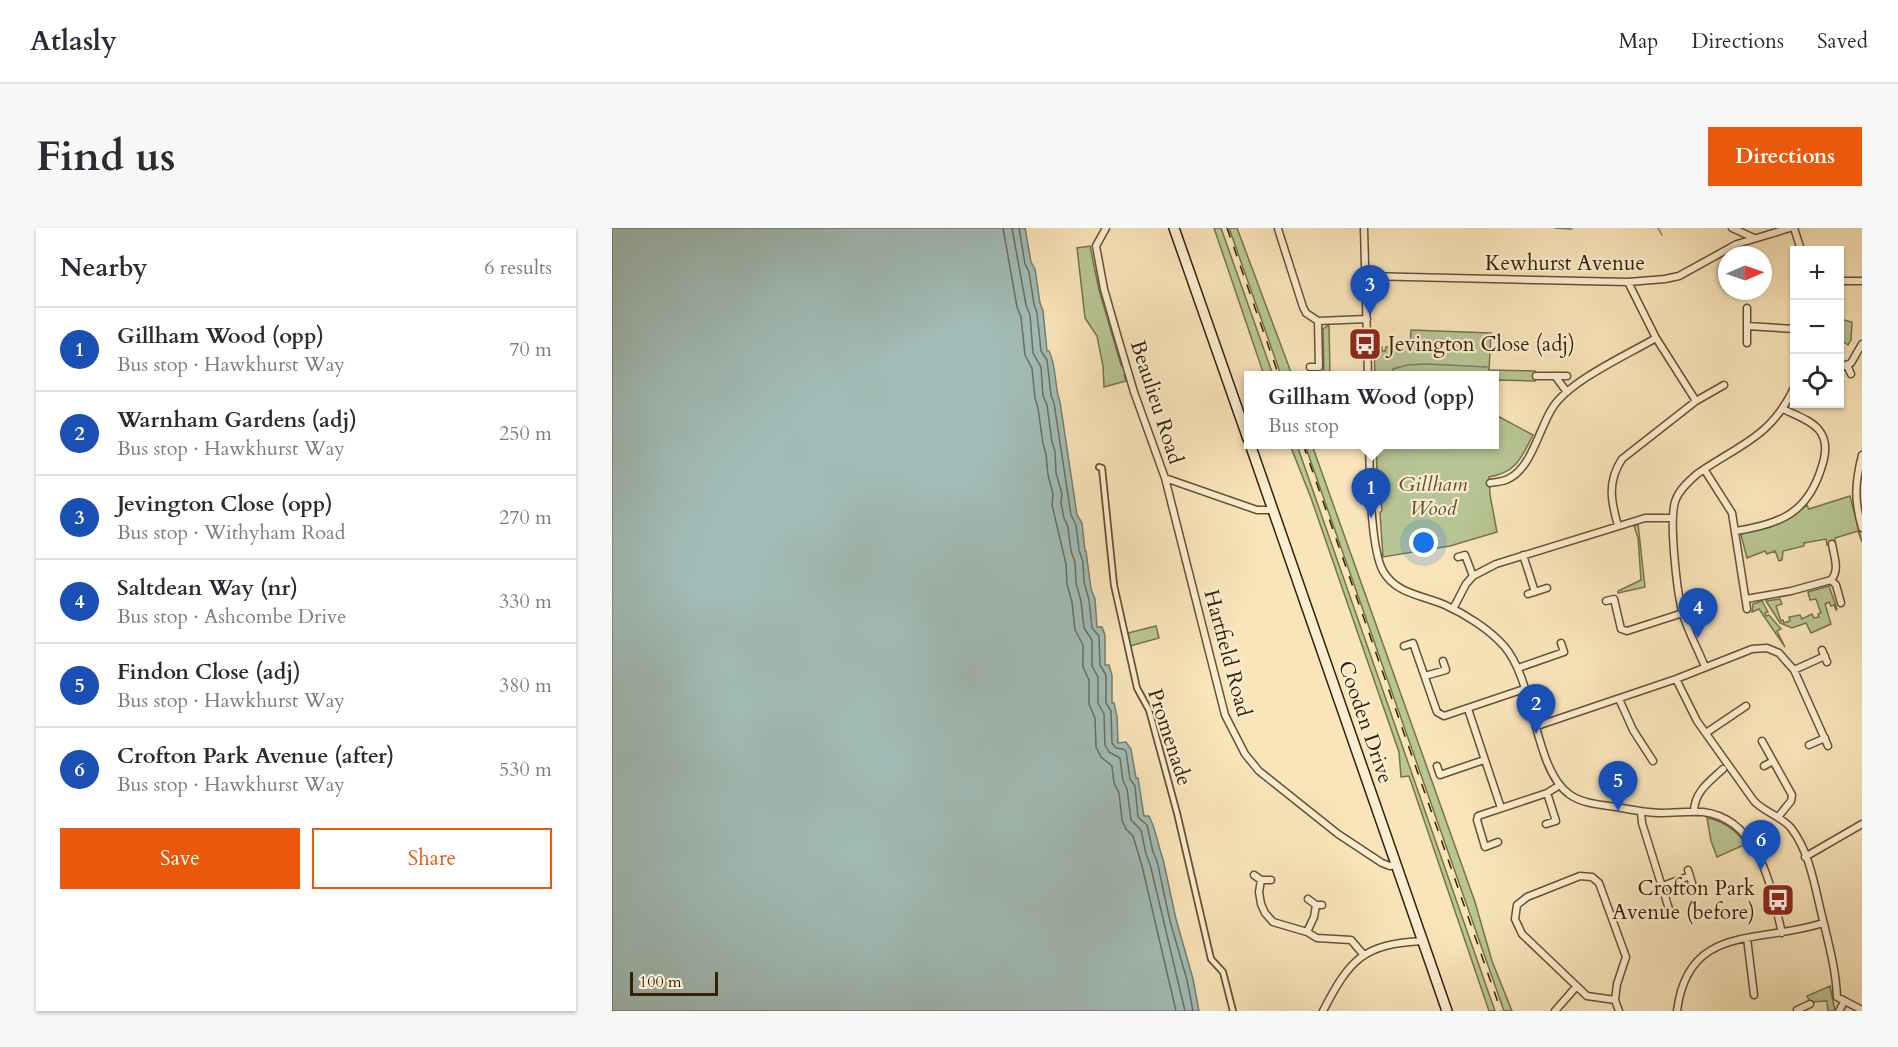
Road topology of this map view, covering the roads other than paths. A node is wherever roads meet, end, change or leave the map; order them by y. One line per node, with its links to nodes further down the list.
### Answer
1 (1106, 228): 43 (street, Beaulieu Road)
2 (1174, 228): 37 (main road)
3 (1364, 228): 9 (street)
4 (1732, 228): 7 (street)
5 (1792, 228): 7 (street, Kewhurst Avenue); 8 (street)
6 (1278, 229): 15 (street)
7 (1754, 238): 12 (street, Kewhurst Avenue)
8 (1799, 246)
9 (1365, 276): 12 (street, Kewhurst Avenue); 14 (street)
10 (1844, 281): 11 (street)
11 (1862, 281)
12 (1628, 282): 18 (street)
13 (1748, 308): 16 (street)
14 (1367, 319): 15 (street); 25 (street)
15 (1318, 321): 24 (street)
16 (1747, 326): 17 (street); 20 (street)
17 (1790, 329)
18 (1656, 339): 32 (street); 35 (street)
19 (1854, 340): 21 (street)
20 (1747, 343)
21 (1862, 344): 22 (street)
22 (1847, 365): 23 (street); 26 (street)
23 (1844, 366)
24 (1310, 367)
25 (1368, 371)
26 (1851, 374)
27 (1536, 376): 28 (street)
28 (1555, 376): 29 (street); 32 (street)
29 (1567, 376)
30 (1724, 386): 31 (street)
31 (1716, 389): 34 (street); 35 (street)
32 (1567, 392): 44 (street)
33 (1790, 396): 36 (street)
34 (1720, 397)
35 (1696, 400): 47 (street)
36 (1783, 409): 42 (street); 49 (street)
37 (1244, 428)
38 (1252, 449): 45 (main road, Cooden Drive)
39 (1370, 449): 59 (street)
40 (1862, 455): 48 (street)
41 (1099, 466): 120 (street, Promenade)
42 (1704, 469): 46 (street); 49 (street)
43 (1165, 478): 45 (street, Beaulieu Road); 99 (street, Hartfield Road)
44 (1490, 483)
45 (1273, 510): 99 (main road, Cooden Drive)
46 (1673, 518): 47 (street); 61 (street)
47 (1618, 526): 51 (street)
48 (1862, 528)
49 (1736, 531): 56 (street)
50 (1832, 544): 54 (street)
51 (1523, 555): 53 (street); 55 (street)
52 (1458, 557): 53 (street)
53 (1473, 576): 59 (street)
54 (1831, 580): 56 (street); 58 (street)
55 (1547, 588)
56 (1746, 598): 60 (street)
57 (1606, 601): 62 (street)
58 (1841, 603)
59 (1453, 609): 69 (street)
60 (1747, 609)
61 (1683, 613): 62 (street); 68 (street)
62 (1622, 629): 63 (street)
63 (1613, 632)
64 (1561, 643): 69 (street)
65 (1404, 646): 71 (street)
66 (1825, 656): 70 (street)
67 (1443, 661): 71 (street)
68 (1705, 667): 70 (street); 72 (street)
69 (1518, 668): 73 (street)
70 (1794, 670): 79 (street)
71 (1425, 676): 75 (street)
72 (1676, 679): 74 (street); 78 (street)
73 (1524, 689): 75 (street); 77 (street)
74 (1619, 699): 77 (street); 83 (street)
75 (1468, 709): 84 (street)
76 (1744, 711): 78 (street)
77 (1537, 726): 89 (street)
78 (1706, 733): 94 (street)
79 (1825, 738): 81 (street); 82 (street)
80 (1762, 741): 85 (street)
81 (1809, 746)
82 (1828, 746)
83 (1656, 751)
84 (1484, 760): 86 (street); 91 (street)
85 (1773, 760): 87 (street); 94 (street)
86 (1437, 766)
87 (1764, 766)
88 (1724, 781): 93 (street)
89 (1560, 785): 90 (street); 92 (street)
90 (1548, 794): 91 (street); 95 (street)
91 (1501, 808): 97 (street)
92 (1641, 812): 93 (street); 104 (street)
93 (1694, 812): 109 (street)
94 (1778, 817): 98 (street)
95 (1546, 824)
96 (1862, 824): 98 (street)
97 (1498, 842)
98 (1805, 857): 107 (street)
99 (1397, 865): 111 (main road, Cooden Drive)
100 (1254, 875): 102 (street)
101 (1690, 876): 104 (street)
102 (1261, 880): 103 (street); 108 (street)
103 (1271, 880)
104 (1662, 886): 106 (street)
105 (1308, 899): 108 (street)
106 (1669, 909)
107 (1823, 923): 109 (street); 116 (street)
108 (1307, 932): 112 (street)
109 (1782, 933): 110 (street)
110 (1747, 938): 114 (street); 125 (street)
111 (1423, 941): 112 (street); 122 (main road, Cooden Drive)
112 (1364, 954): 121 (street)
113 (1576, 987): 115 (street); 115 (street); 123 (street)
114 (1754, 995)
115 (1615, 1000): 124 (street)
116 (1844, 1002): 119 (street); 126 (street)
117 (1810, 1004): 118 (street)
118 (1800, 1010)
119 (1862, 1010)
120 (1233, 1011)
121 (1323, 1011)
122 (1447, 1011)
123 (1555, 1011)
124 (1618, 1011)
125 (1677, 1011)
126 (1839, 1011)

